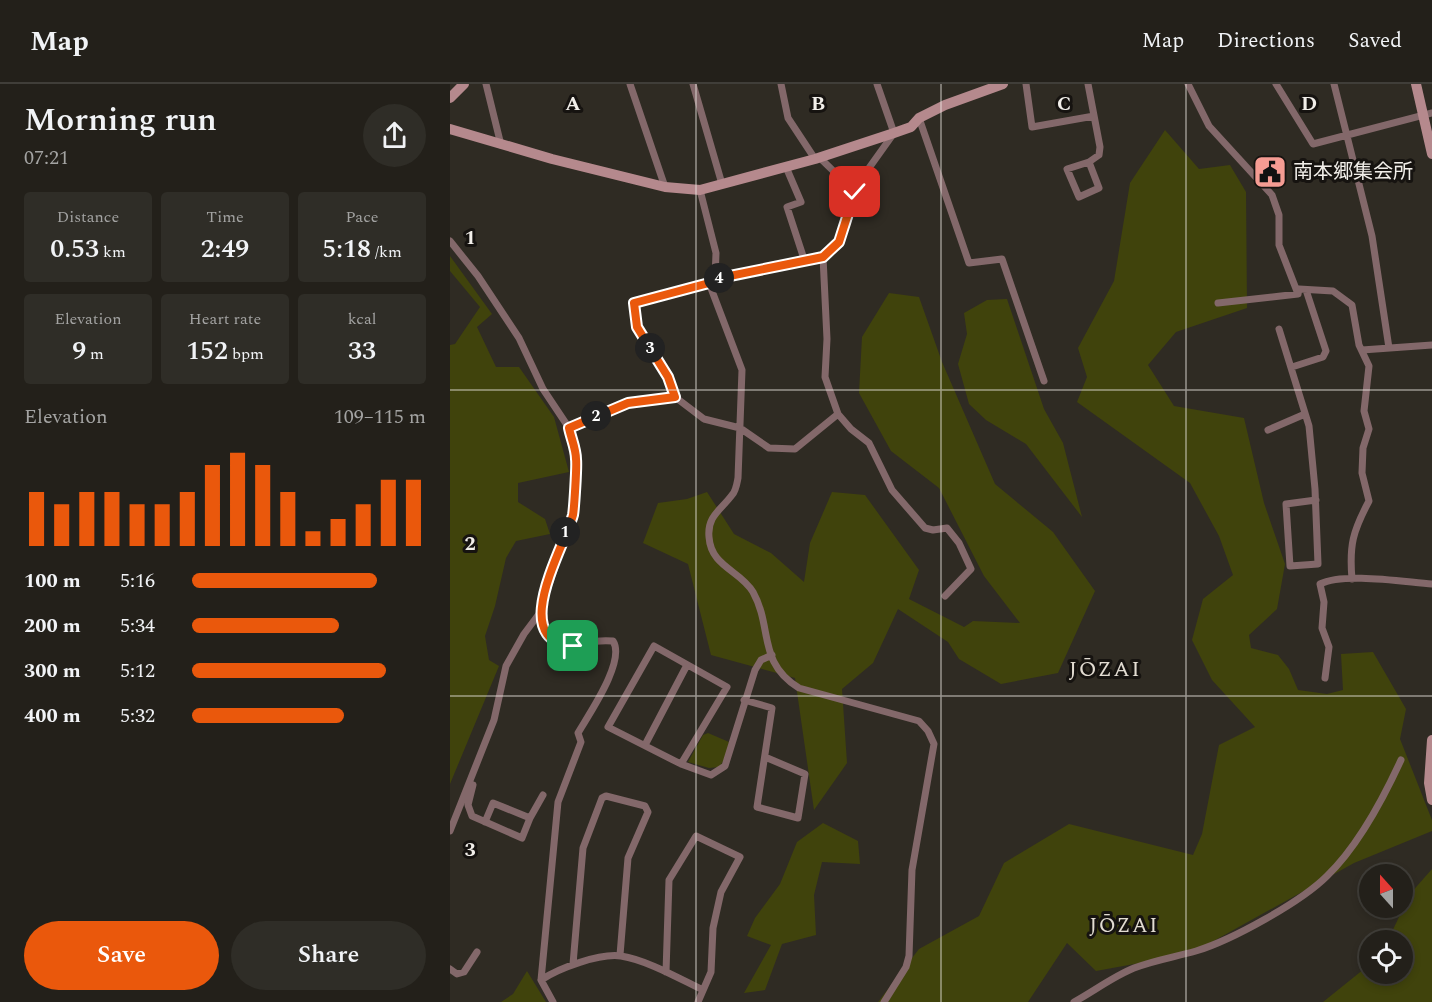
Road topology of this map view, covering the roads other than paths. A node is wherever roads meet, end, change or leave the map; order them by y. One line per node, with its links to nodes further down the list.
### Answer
1 (464, 84): 14 (street)
2 (486, 84): 21 (street)
3 (630, 84): 27 (street)
4 (693, 84): 26 (street)
5 (781, 84): 23 (street)
6 (877, 84): 19 (street)
7 (1003, 84): 17 (street)
8 (1026, 84): 16 (street)
9 (1088, 84): 16 (street)
10 (1188, 84): 35 (street)
11 (1276, 84): 20 (street)
12 (1334, 84): 20 (street)
13 (1416, 84): 15 (street)
14 (450, 98)
15 (1428, 114): 20 (street); 22 (street)
16 (1094, 116): 24 (street)
17 (919, 118): 19 (street); 42 (street)
18 (450, 129): 21 (street)
19 (894, 133): 23 (street); 29 (street)
20 (1347, 135): 39 (street)
21 (501, 145): 27 (street)
22 (1432, 154)
23 (817, 159): 25 (street); 29 (street)
24 (1089, 162): 24 (street)
25 (786, 167): 26 (street); 32 (street)
26 (722, 184): 28 (street)
27 (665, 187): 28 (street)
28 (699, 190): 33 (street)
29 (855, 192): 31 (street)
30 (450, 241): 46 (street)
31 (823, 257): 32 (street); 44 (street)
32 (804, 260): 33 (street)
33 (712, 281): 43 (street); 47 (street)
34 (1306, 290): 35 (street); 40 (street); 41 (street)
35 (1298, 294): 36 (street)
36 (1218, 303)
37 (1280, 329): 41 (street)
38 (1432, 345): 39 (street)
39 (1389, 348): 40 (street)
40 (1362, 350): 50 (street)
41 (1292, 367): 45 (street)
42 (1044, 381)
43 (675, 397): 46 (street); 47 (street)
44 (838, 414): 47 (street); 52 (street)
45 (1305, 414): 48 (street); 49 (street)
46 (569, 428): 53 (street)
47 (740, 428): 54 (street)
48 (1268, 430)
49 (1316, 500): 49 (street)
50 (1352, 579): 51 (street); 56 (street)
51 (1432, 584)
52 (945, 597)
53 (539, 614): 63 (street); 74 (street)
54 (772, 655): 57 (street); 78 (street)
55 (687, 665): 59 (street); 59 (street); 62 (street)
56 (1325, 678)
57 (744, 700): 60 (street); 62 (street)
58 (1432, 740): 65 (street)
59 (645, 745): 62 (street)
60 (765, 757): 60 (street)
61 (1401, 760): 79 (street)
62 (681, 764)
63 (473, 777): 67 (street); 68 (street)
64 (543, 795): 66 (street)
65 (1432, 800)
66 (530, 818): 67 (street); 67 (street)
67 (485, 822)
68 (450, 831)
69 (477, 952): 72 (street)
70 (620, 956): 71 (street); 71 (street); 73 (street)
71 (573, 964): 74 (street)
72 (450, 969)
73 (666, 972): 75 (street); 75 (street)
74 (541, 980): 76 (street)
75 (704, 990): 77 (street)
76 (553, 1002)
77 (698, 1002)
78 (884, 1002)
79 (1074, 1002)

